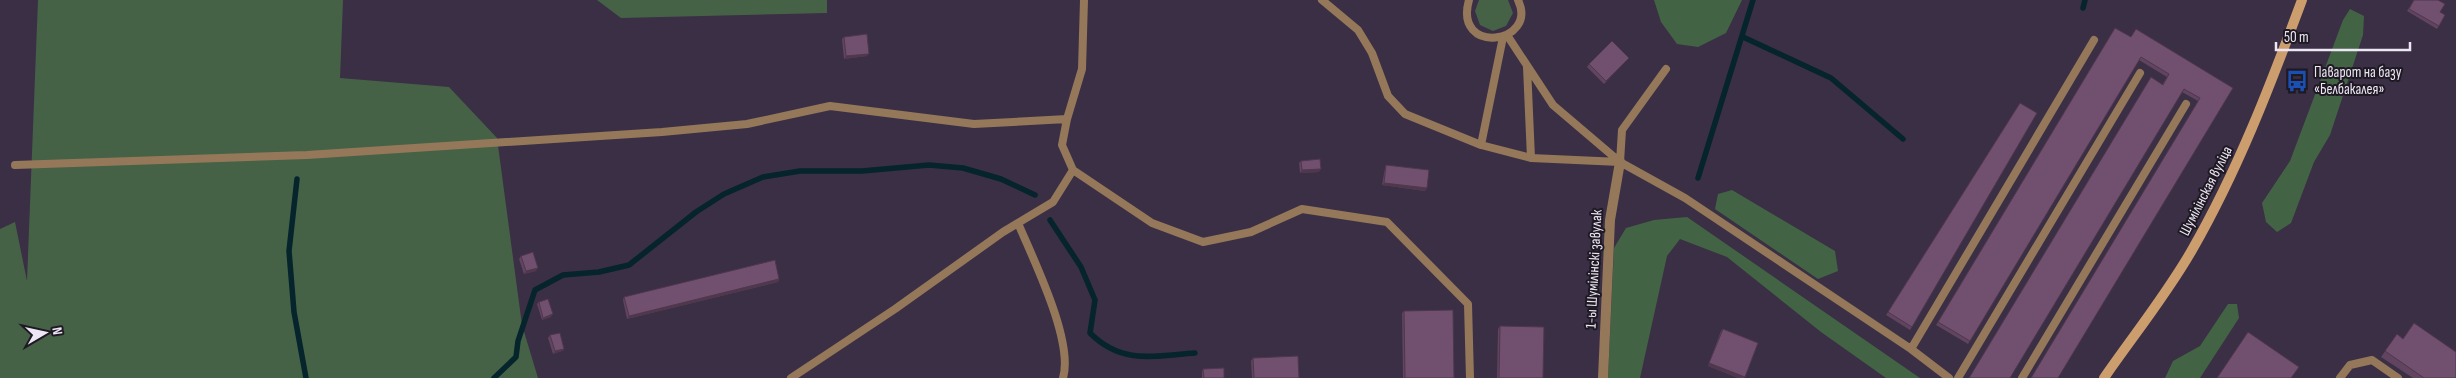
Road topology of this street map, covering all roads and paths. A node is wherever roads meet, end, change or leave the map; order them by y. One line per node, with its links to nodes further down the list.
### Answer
1 (1084, 0): 12 (lane)
2 (1322, 0): 13 (lane)
3 (1469, 0): 6 (lane)
4 (1518, 0): 6 (lane)
5 (2302, 0): 27 (main road, Шумілінская вуліца)
6 (1505, 36): 8 (lane); 13 (lane)
7 (2094, 40): 19 (lane)
8 (1527, 66): 14 (lane); 15 (lane)
9 (1666, 69): 15 (lane)
10 (2140, 73): 25 (lane)
11 (2186, 104): 26 (lane)
12 (1067, 119): 16 (lane); 17 (lane)
13 (1481, 145): 14 (lane)
14 (1531, 158): 15 (lane)
15 (1620, 162): 19 (lane); 23 (street, 1-ы Шумілінскі завулак)
16 (15, 165)
17 (1073, 170): 18 (lane); 22 (lane)
18 (1018, 223): 20 (lane); 21 (lane)
19 (1911, 349): 24 (lane)
20 (791, 378)
21 (1063, 378)
22 (1470, 378)
23 (1603, 378)
24 (1949, 378)
25 (1958, 378)
26 (2022, 378)
27 (2104, 378)
28 (2340, 378): 29 (lane)
29 (2398, 378)

